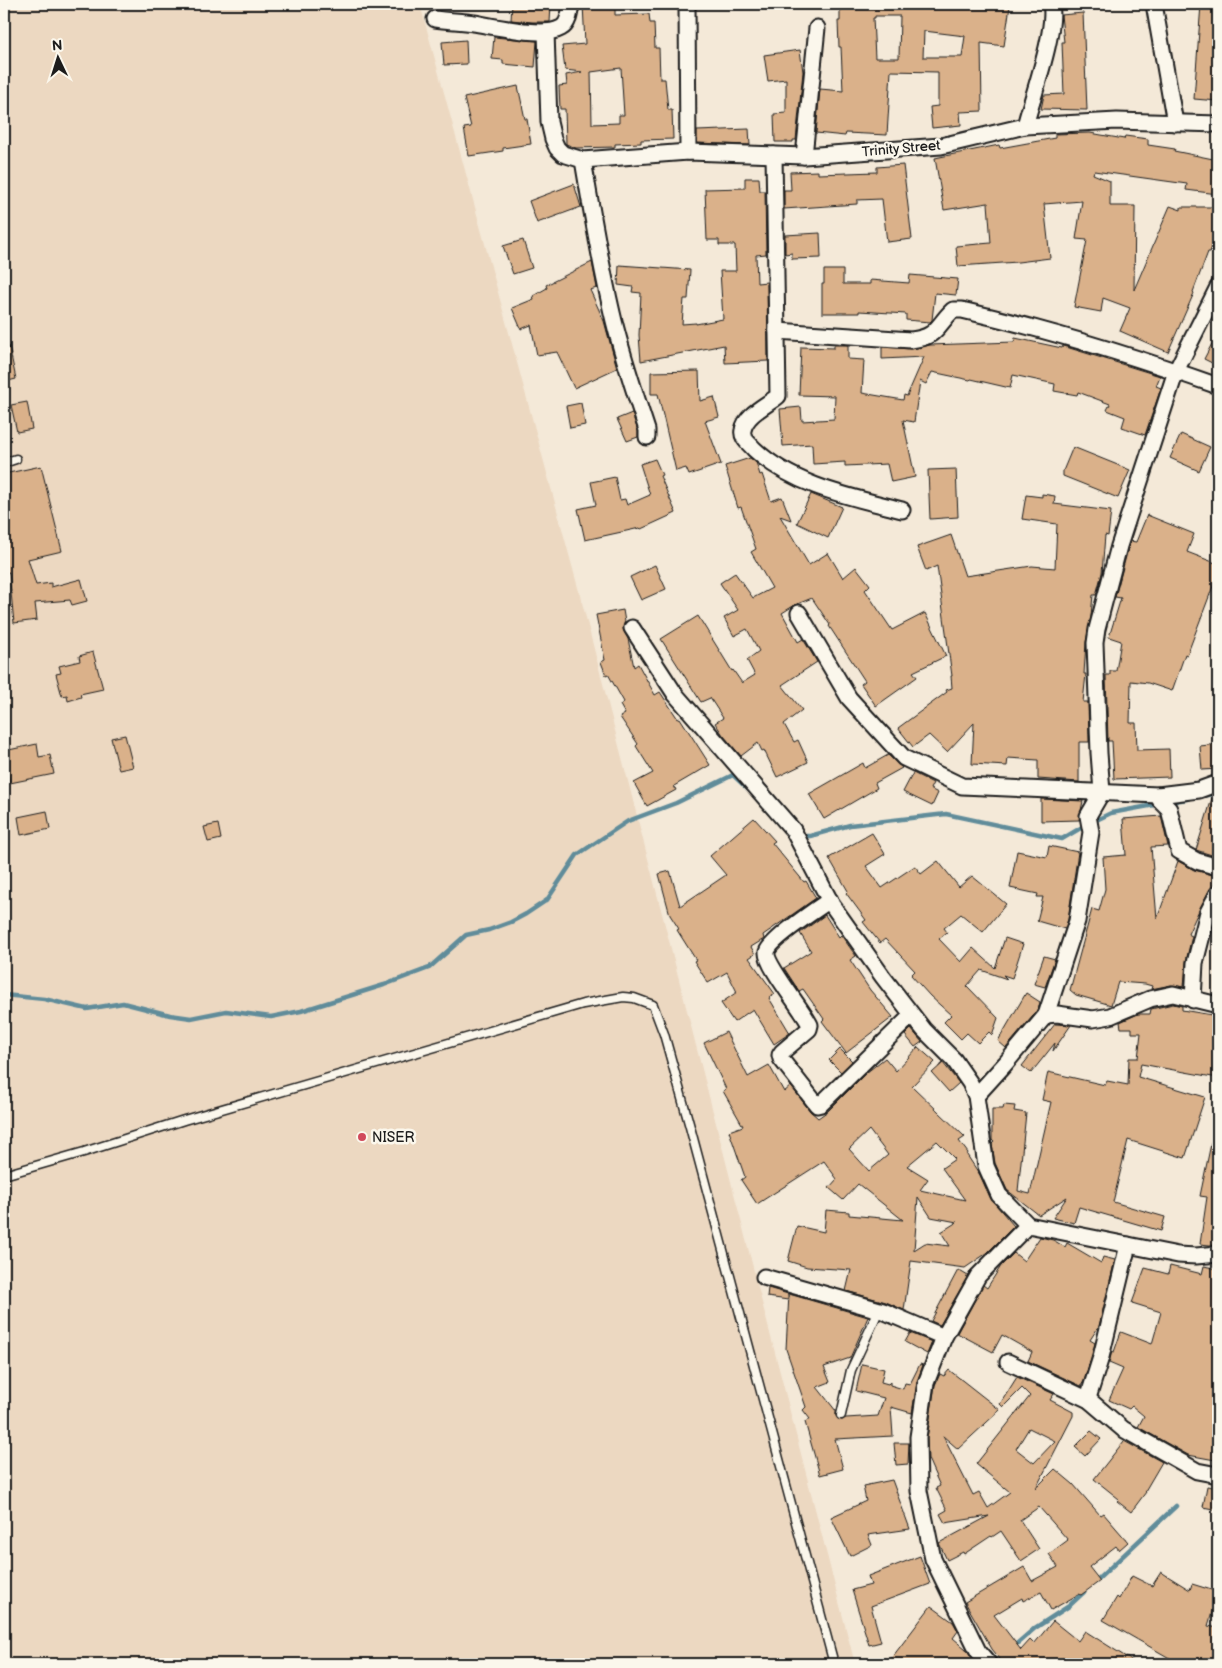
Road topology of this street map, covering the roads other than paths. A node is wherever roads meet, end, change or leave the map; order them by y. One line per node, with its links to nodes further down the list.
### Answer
1 (572, 4): 7 (street)
2 (686, 4): 11 (street)
3 (1051, 4): 10 (street)
4 (1154, 4): 8 (street)
5 (435, 19): 7 (street)
6 (817, 28): 13 (street)
7 (546, 32): 14 (street)
8 (1175, 123): 9 (street, Trinity Street); 10 (street, Trinity Street)
9 (1218, 124)
10 (1025, 126): 13 (street, Trinity Street)
11 (688, 152): 12 (street, Trinity Street); 14 (street, Trinity Street)
12 (774, 155): 13 (street, Trinity Street); 16 (street)
13 (804, 156)
14 (583, 160): 19 (street)
15 (1218, 287): 17 (street)
16 (777, 331): 17 (street); 22 (street)
17 (1176, 371): 18 (street); 26 (street)
18 (1218, 386)
19 (647, 437)
20 (16, 459): 21 (lane)
21 (4, 463)
22 (902, 510)
23 (799, 613): 26 (street)
24 (632, 628): 30 (street)
25 (1218, 784): 27 (street)
26 (1102, 792): 27 (street); 34 (street)
27 (1163, 801): 28 (street)
28 (1218, 867)
29 (1218, 893): 31 (street)
30 (830, 900): 33 (street); 33 (street)
31 (1193, 1000): 32 (street); 34 (street)
32 (1218, 1005)
33 (912, 1014): 35 (street)
34 (1046, 1015): 35 (street)
35 (976, 1096): 37 (street)
36 (4, 1175): 47 (lane)
37 (1028, 1225): 38 (street); 42 (street)
38 (1128, 1245): 39 (street); 44 (street)
39 (1218, 1254)
40 (764, 1278): 41 (street)
41 (879, 1310): 42 (street); 45 (lane)
42 (944, 1337): 48 (street)
43 (1008, 1362): 44 (street)
44 (1089, 1400): 46 (street)
45 (841, 1415)
46 (1218, 1475)
47 (834, 1664)
48 (989, 1664)

